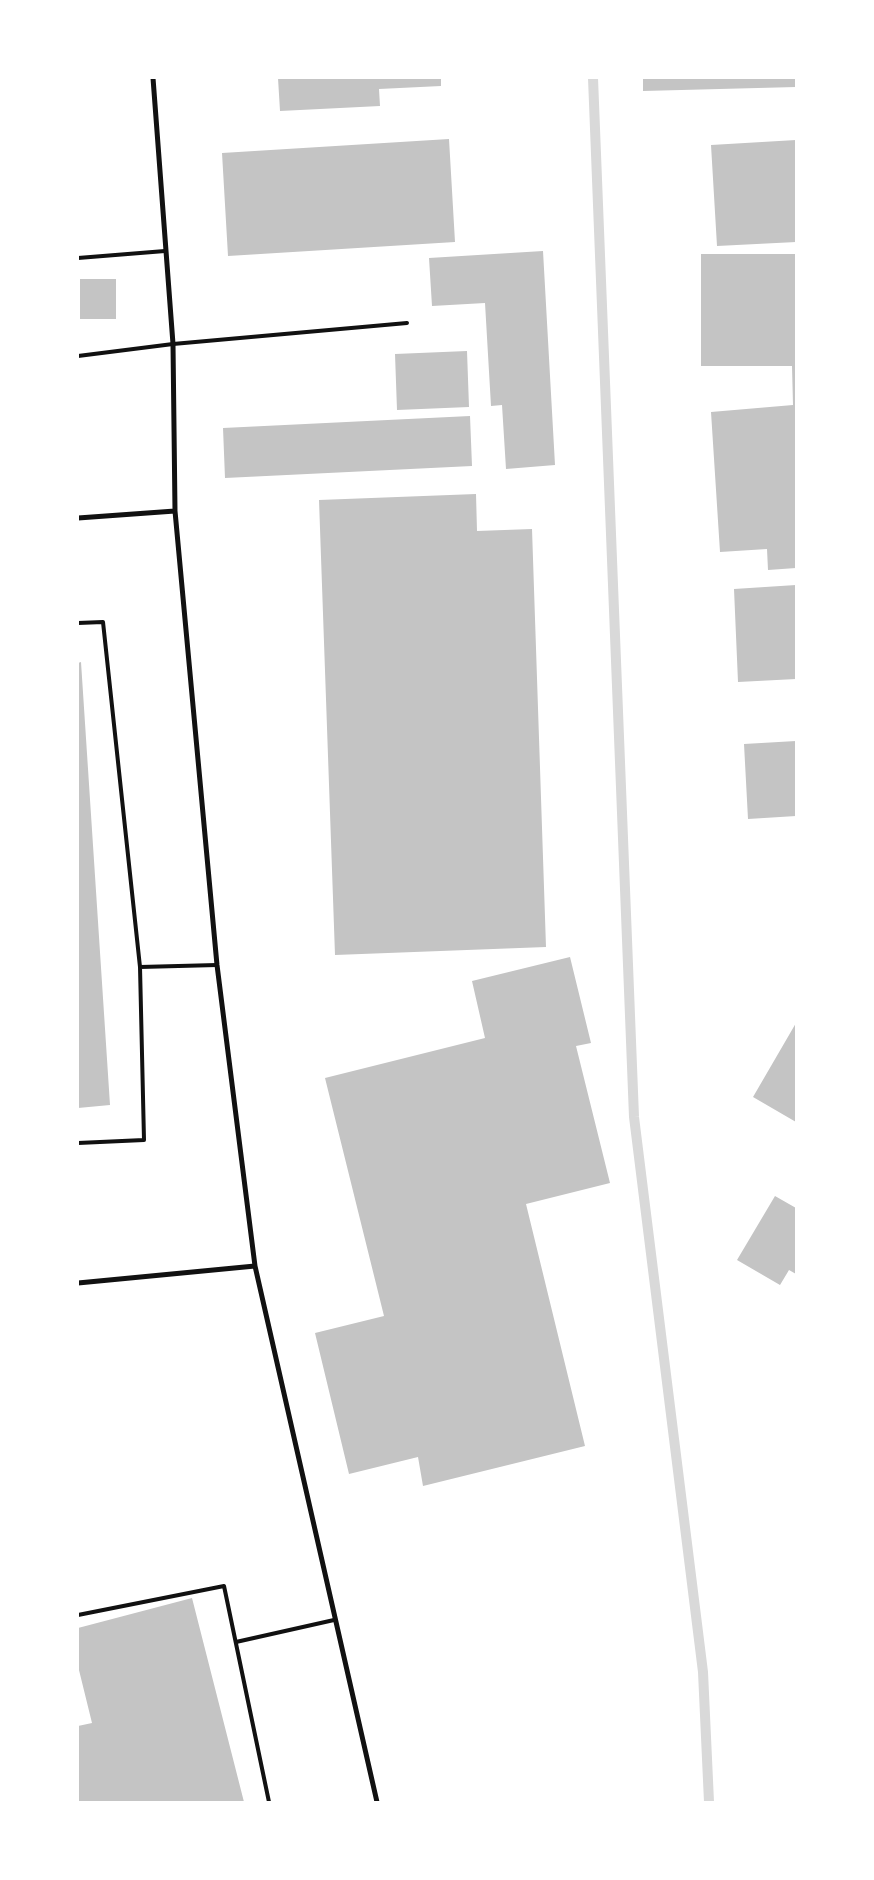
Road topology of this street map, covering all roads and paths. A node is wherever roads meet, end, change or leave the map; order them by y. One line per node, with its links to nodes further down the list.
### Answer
1 (153, 78): 2 (street)
2 (166, 251): 3 (lane); 5 (street)
3 (78, 258)
4 (407, 322): 5 (lane)
5 (172, 344): 6 (lane); 7 (street)
6 (78, 356)
7 (175, 512): 8 (street); 10 (street)
8 (78, 518)
9 (78, 623): 11 (lane)
10 (217, 965): 11 (lane); 13 (street)
11 (140, 967): 12 (lane)
12 (78, 1143)
13 (255, 1266): 14 (street); 16 (street)
14 (78, 1284)
15 (78, 1615): 17 (lane)
16 (334, 1620): 17 (lane); 19 (street)
17 (236, 1642): 18 (lane)
18 (269, 1802)
19 (376, 1802)

